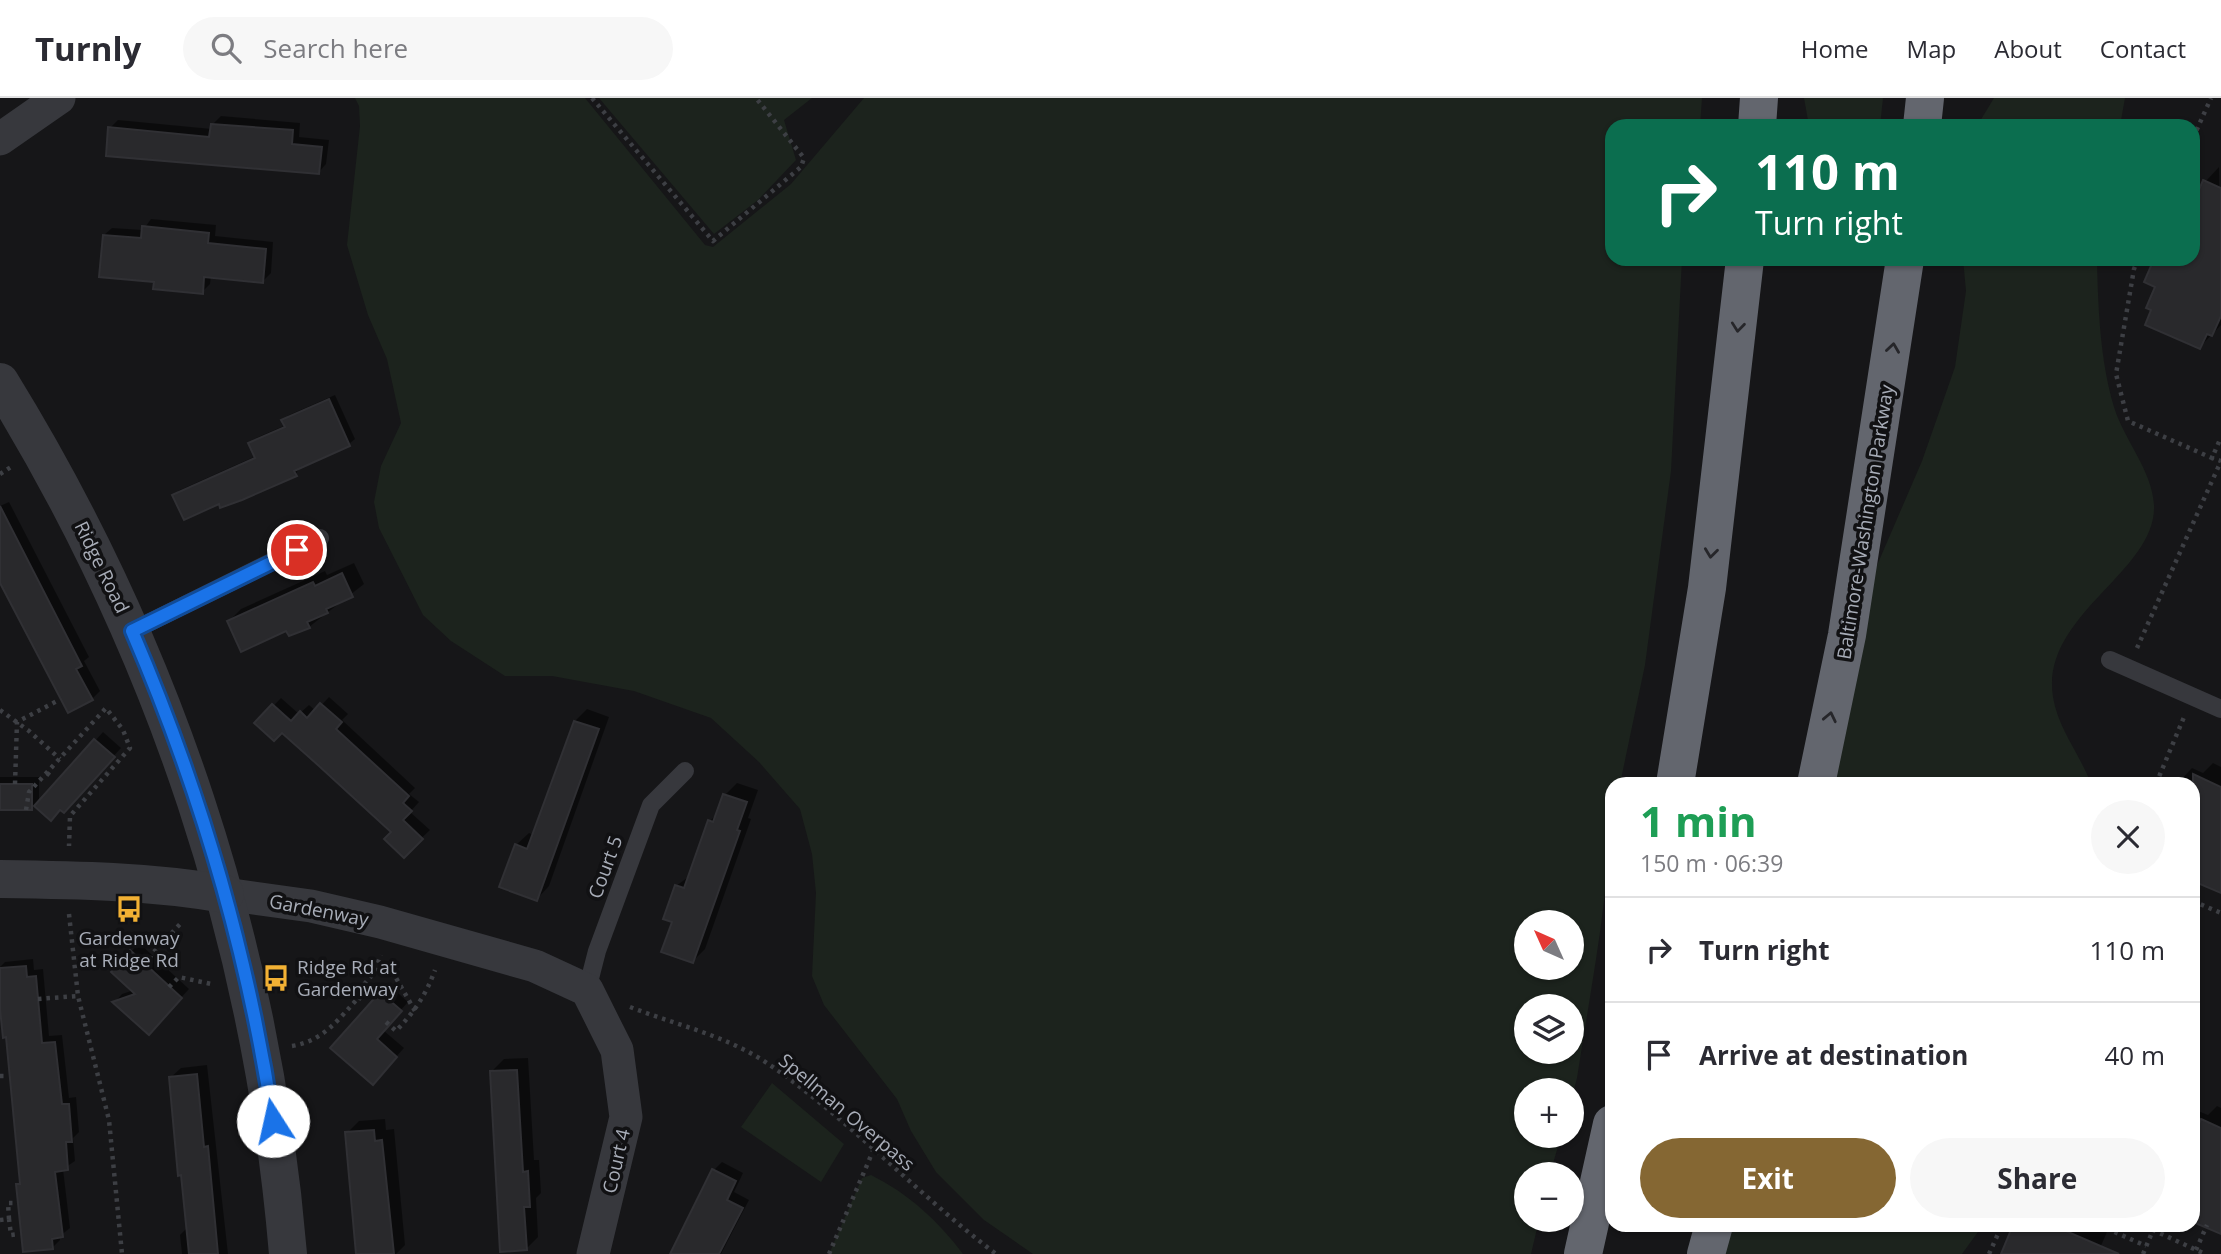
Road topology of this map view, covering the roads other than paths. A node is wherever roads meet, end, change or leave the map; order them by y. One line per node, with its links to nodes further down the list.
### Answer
1 (59, 98): 6 (street)
2 (1759, 98): 4 (highway)
3 (1926, 98): 5 (highway)
4 (1758, 119)
5 (1923, 119)
6 (0, 139)
7 (1744, 266): 15 (highway, one-way to 15)
8 (1904, 266): 16 (highway, Baltimore-Washington Parkway, one-way to 8)
9 (0, 382): 11 (street, Ridge Road)
10 (320, 538): 11 (lane)
11 (132, 631): 18 (street, Ridge Road)
12 (2110, 660): 13 (lane)
13 (2221, 709)
14 (685, 771): 19 (lane, Court 5)
15 (1676, 777)
16 (1817, 777)
17 (0, 879): 18 (street, Gardenway)
18 (225, 894): 19 (street, Gardenway); 22 (street, Ridge Road)
19 (587, 990): 23 (street, Court 4)
20 (1605, 1155): 24 (highway)
21 (1712, 1232): 25 (highway)
22 (288, 1254)
23 (593, 1254)
24 (1583, 1254)
25 (1706, 1254)

